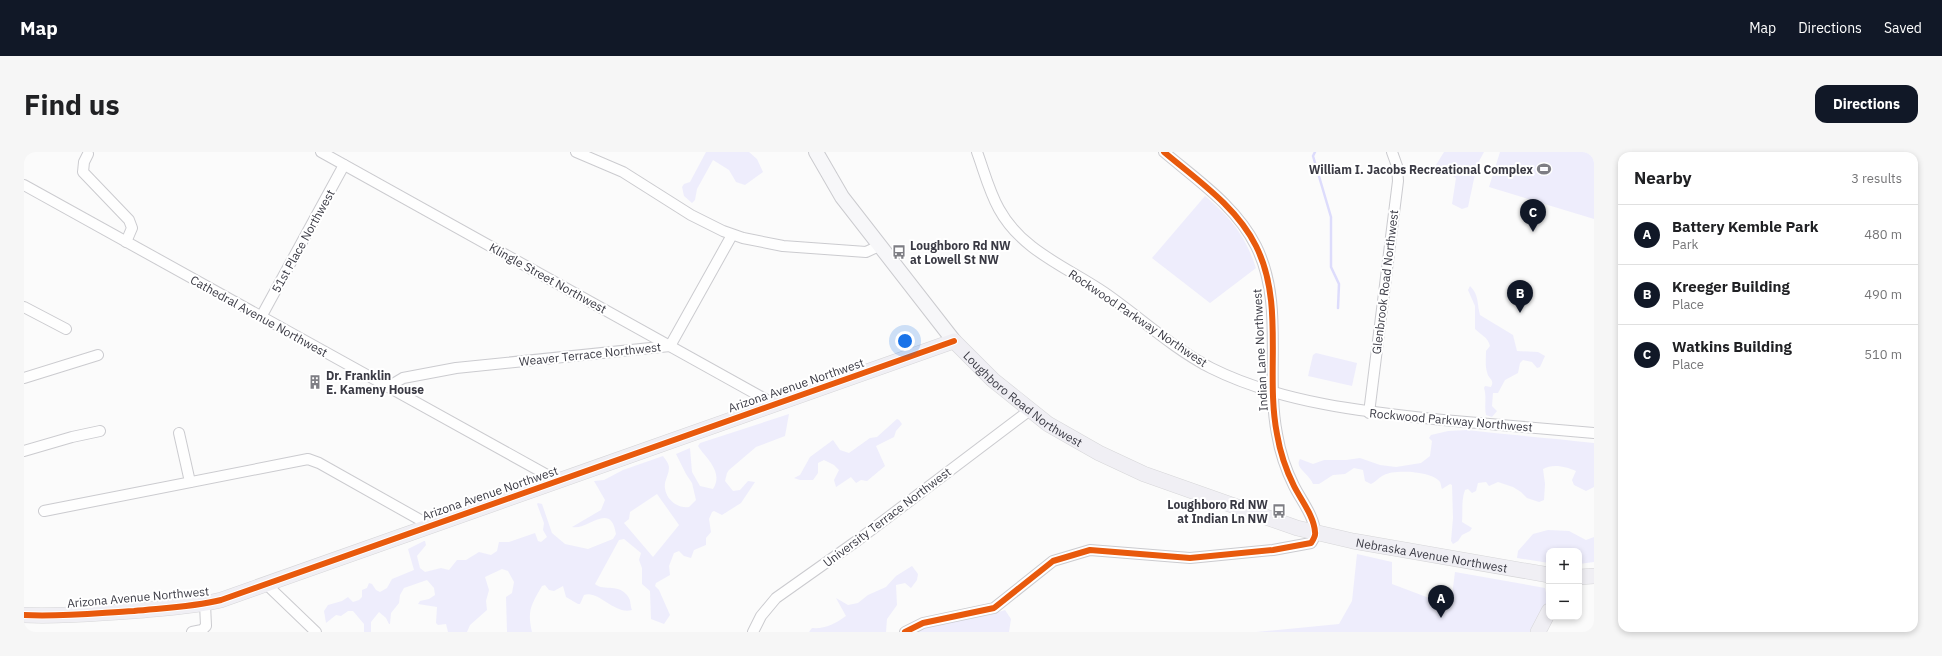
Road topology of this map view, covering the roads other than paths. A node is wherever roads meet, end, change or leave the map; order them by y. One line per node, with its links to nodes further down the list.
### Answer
1 (321, 152): 8 (street, Klingle Street Northwest)
2 (576, 152): 10 (street)
3 (816, 152): 12 (main road, Loughboro Road Northwest)
4 (977, 152): 21 (street, Rockwood Parkway Northwest)
5 (1164, 152): 21 (street, Indian Lane Northwest)
6 (1392, 152): 24 (street, Glenbrook Road Northwest)
7 (88, 154): 11 (street)
8 (344, 165): 14 (street, 51st Place Northwest); 17 (street, Klingle Street Northwest)
9 (24, 185): 11 (street, Cathedral Avenue Northwest)
10 (732, 235): 12 (street); 17 (street, Weaver Terrace Northwest)
11 (126, 242): 14 (street, Cathedral Avenue Northwest)
12 (879, 246): 16 (main road, Loughboro Road Northwest)
13 (24, 307): 15 (street)
14 (262, 316): 20 (street, Cathedral Avenue Northwest)
15 (66, 329)
16 (954, 341): 22 (main road, Arizona Avenue Northwest); 23 (main road, Loughboro Road Northwest)
17 (670, 346): 20 (street, Weaver Terrace Northwest); 22 (street, Klingle Street Northwest)
18 (98, 355): 19 (street)
19 (24, 378)
20 (388, 387): 29 (street, Cathedral Avenue Northwest)
21 (1273, 391): 24 (street, Rockwood Parkway Northwest); 33 (street, Indian Lane Northwest)
22 (774, 404): 29 (main road, Arizona Avenue Northwest)
23 (1030, 410): 33 (main road, Loughboro Road Northwest); 43 (street, University Terrace Northwest)
24 (1369, 412): 27 (street, Rockwood Parkway Northwest)
25 (100, 431): 28 (street)
26 (179, 433): 30 (street)
27 (1594, 433)
28 (24, 451)
29 (558, 481): 32 (main road, Arizona Avenue Northwest)
30 (190, 482): 31 (street); 32 (street)
31 (44, 511)
32 (431, 526): 37 (main road, Arizona Avenue Northwest)
33 (1316, 533): 34 (main road, Nebraska Avenue Northwest); 44 (street)
34 (1546, 574)
35 (1594, 576): 36 (main road)
36 (1582, 577)
37 (266, 584): 38 (main road, Arizona Avenue Northwest); 42 (street)
38 (205, 604): 39 (main road, Arizona Avenue Northwest); 41 (street)
39 (24, 615)
40 (1546, 617): 45 (main road)
41 (192, 632)
42 (316, 632)
43 (753, 632)
44 (905, 632)
45 (1538, 632)

